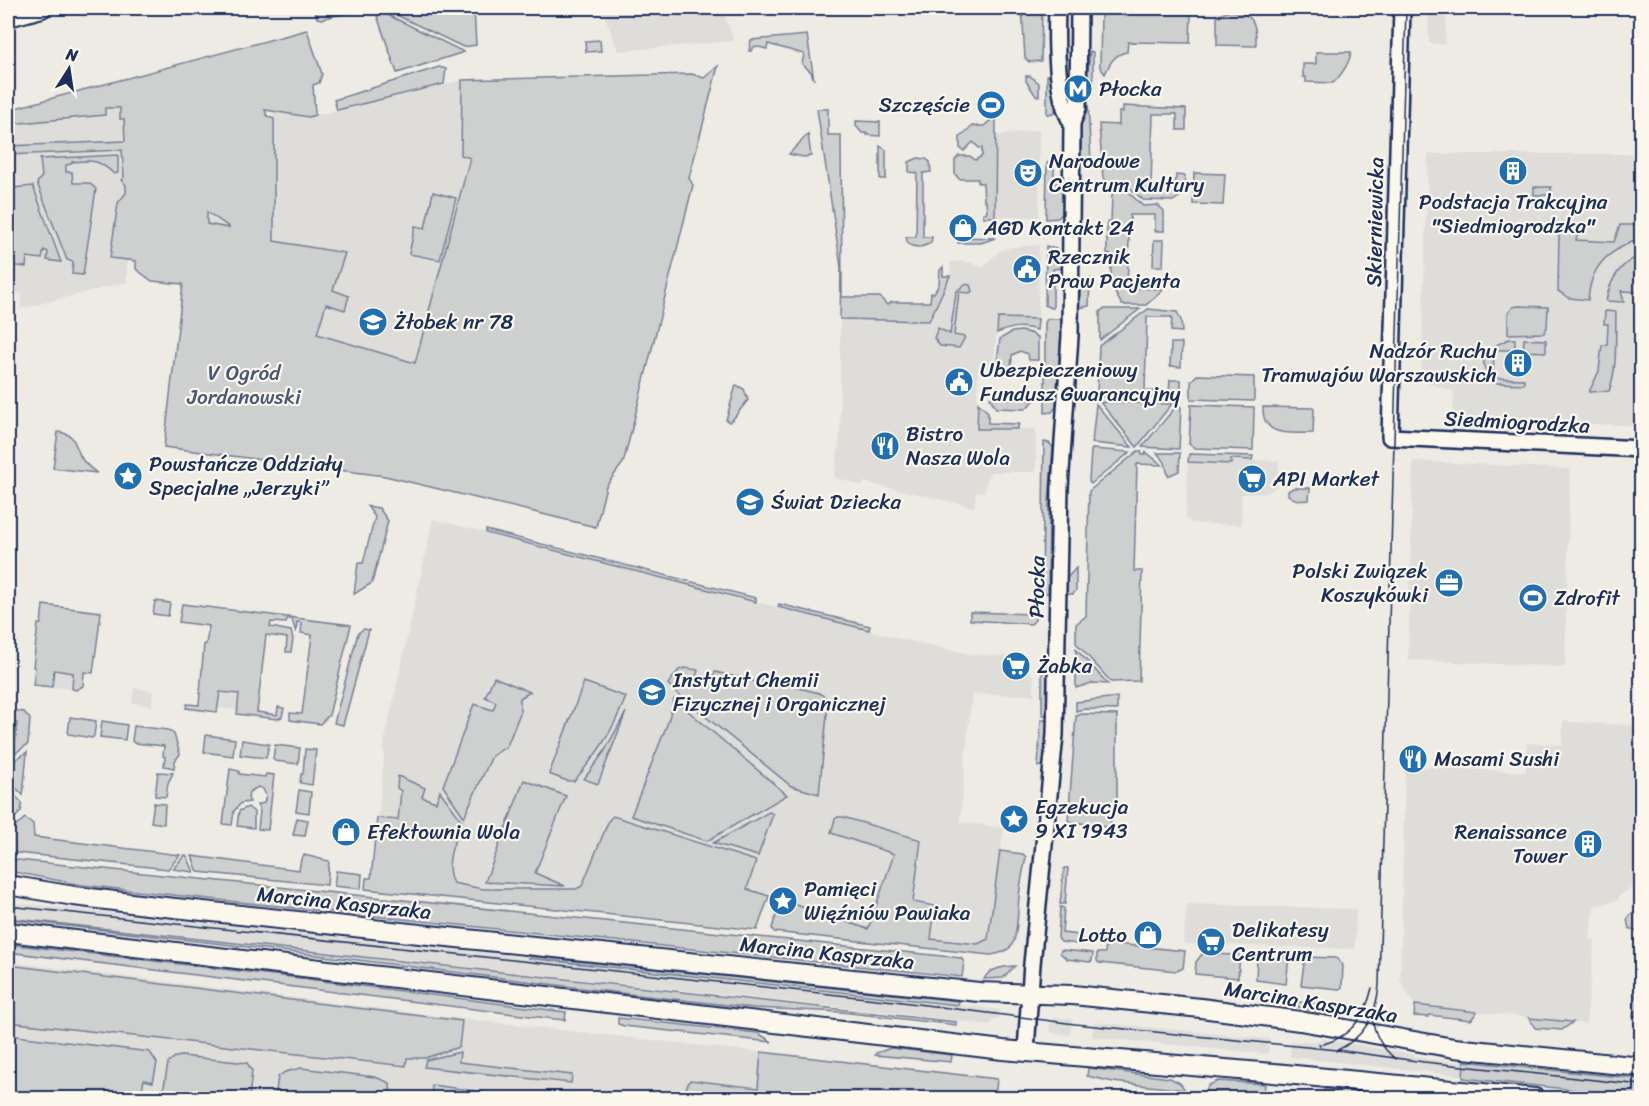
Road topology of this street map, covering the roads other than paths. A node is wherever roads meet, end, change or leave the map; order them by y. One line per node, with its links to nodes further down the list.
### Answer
1 (42, 8): 5 (main road)
2 (1057, 8): 6 (street, Płocka)
3 (1079, 8): 6 (street, Płocka)
4 (1402, 8): 7 (street, Skierniewicka)
5 (8, 16)
6 (1072, 123): 11 (street, Płocka)
7 (1390, 437): 8 (street, Siedmiogrodzka)
8 (1641, 449)
9 (8, 885): 11 (main road, Marcina Kasprzaka)
10 (8, 932): 12 (main road)
11 (1030, 993): 12 (street, Płocka); 13 (main road, Marcina Kasprzaka)
12 (1026, 1050): 14 (main road)
13 (1641, 1067)
14 (1535, 1098)

